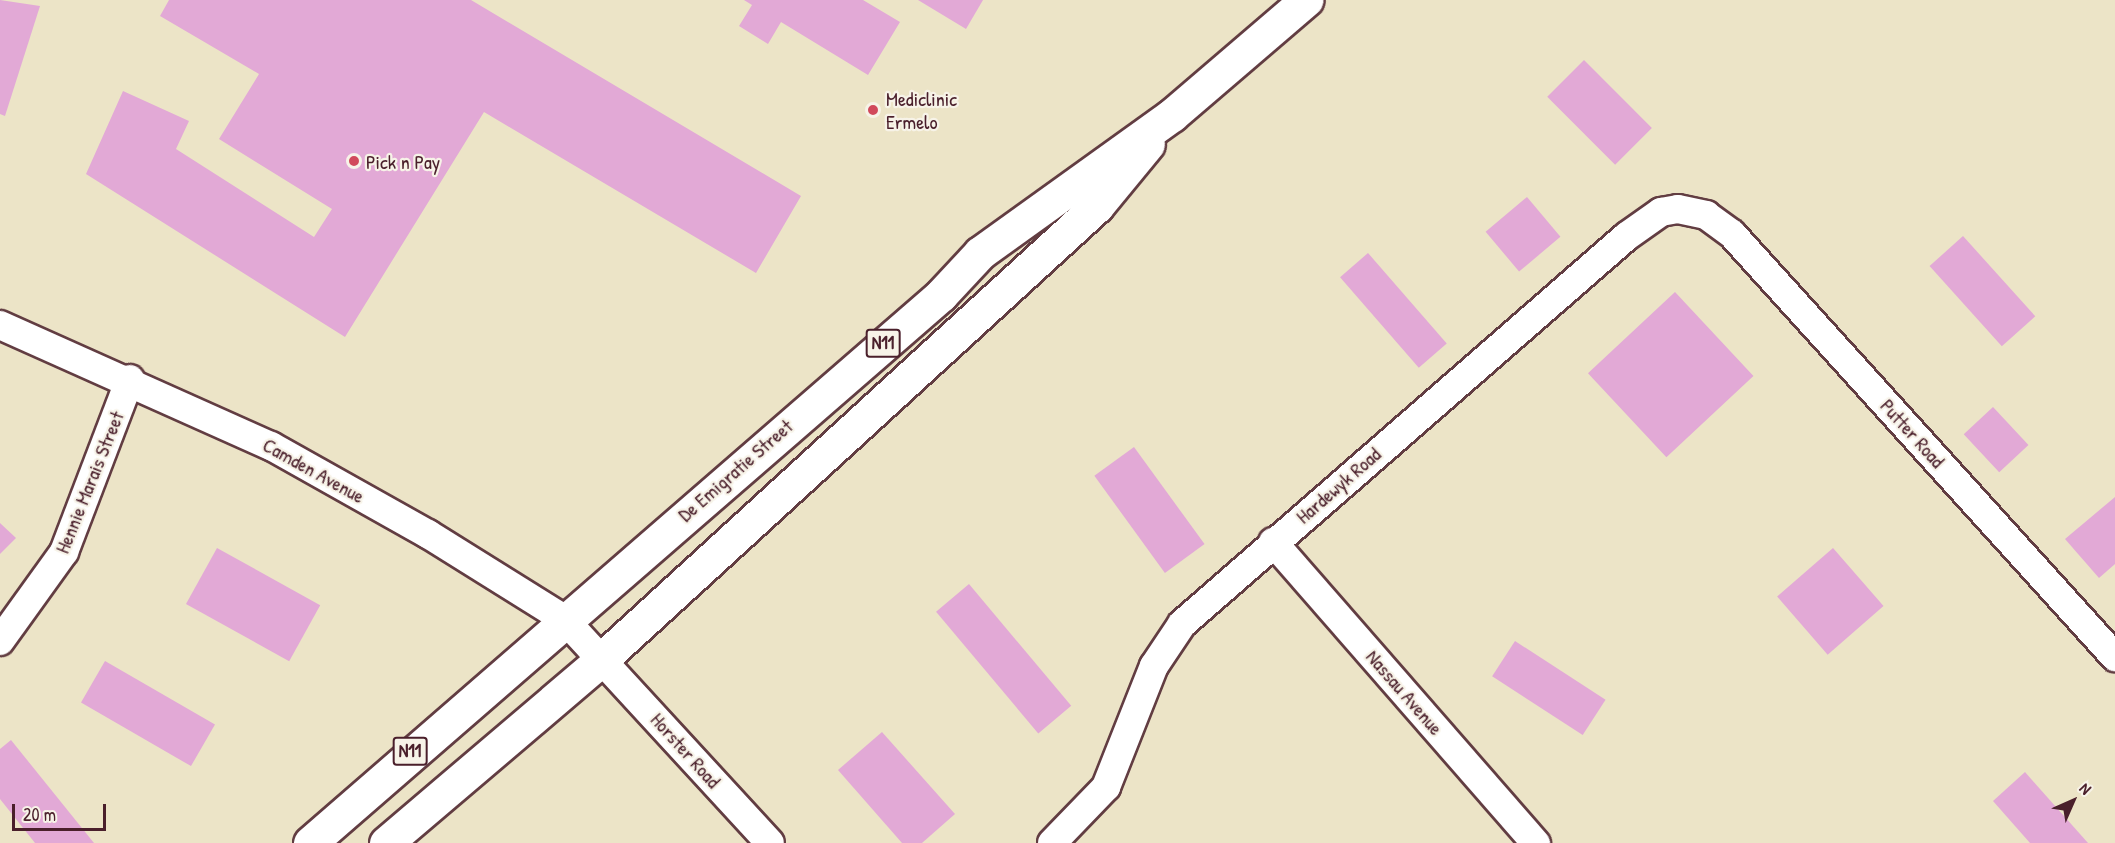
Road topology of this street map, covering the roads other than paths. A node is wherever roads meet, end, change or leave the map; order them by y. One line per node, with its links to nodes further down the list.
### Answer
1 (1306, 0): 2 (highway, De Emigratie Street / N11)
2 (1172, 115): 7 (highway, De Emigratie Street / N11); 10 (highway, De Emigratie Street / N11)
3 (1706, 215): 6 (street, Hardewyk Road); 9 (street, Putter Road)
4 (0, 325): 5 (street, Camden Avenue)
5 (130, 379): 7 (street, Camden Avenue); 8 (street, Hennie Marais Street)
6 (1273, 542): 14 (street, Hardewyk Road); 15 (street, Nassau Avenue)
7 (564, 619): 10 (street, Camden Avenue); 11 (highway, De Emigratie Street / N11)
8 (0, 641)
9 (2115, 657)
10 (603, 658): 12 (highway, De Emigratie Street / N11); 13 (street, Horster Road)
11 (310, 843)
12 (386, 843)
13 (770, 843)
14 (1052, 843)
15 (1536, 843)

